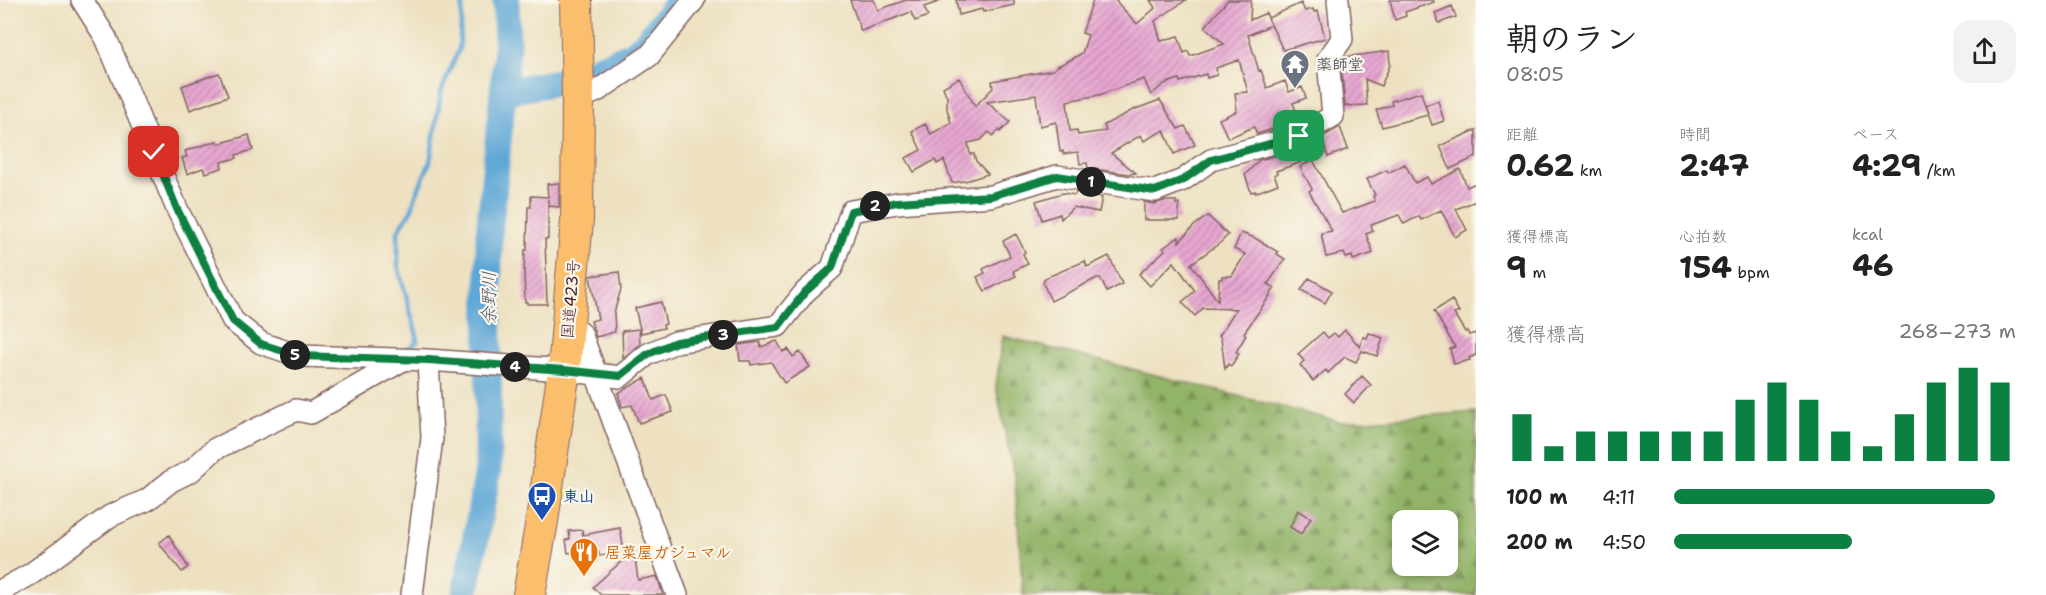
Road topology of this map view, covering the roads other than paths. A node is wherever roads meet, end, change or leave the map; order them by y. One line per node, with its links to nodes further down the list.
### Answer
1 (82, 0): 7 (street)
2 (576, 0): 5 (highway, 国道423号)
3 (694, 0): 5 (street)
4 (1338, 0): 10 (street)
5 (578, 99): 6 (highway, 国道423号)
6 (567, 324): 9 (highway, 国道423号); 10 (street)
7 (404, 360): 8 (street); 11 (street)
8 (433, 360): 9 (street); 12 (street)
9 (564, 370): 10 (street); 13 (highway, 国道423号)
10 (597, 373): 14 (street)
11 (0, 591)
12 (412, 595)
13 (529, 595)
14 (677, 595)

